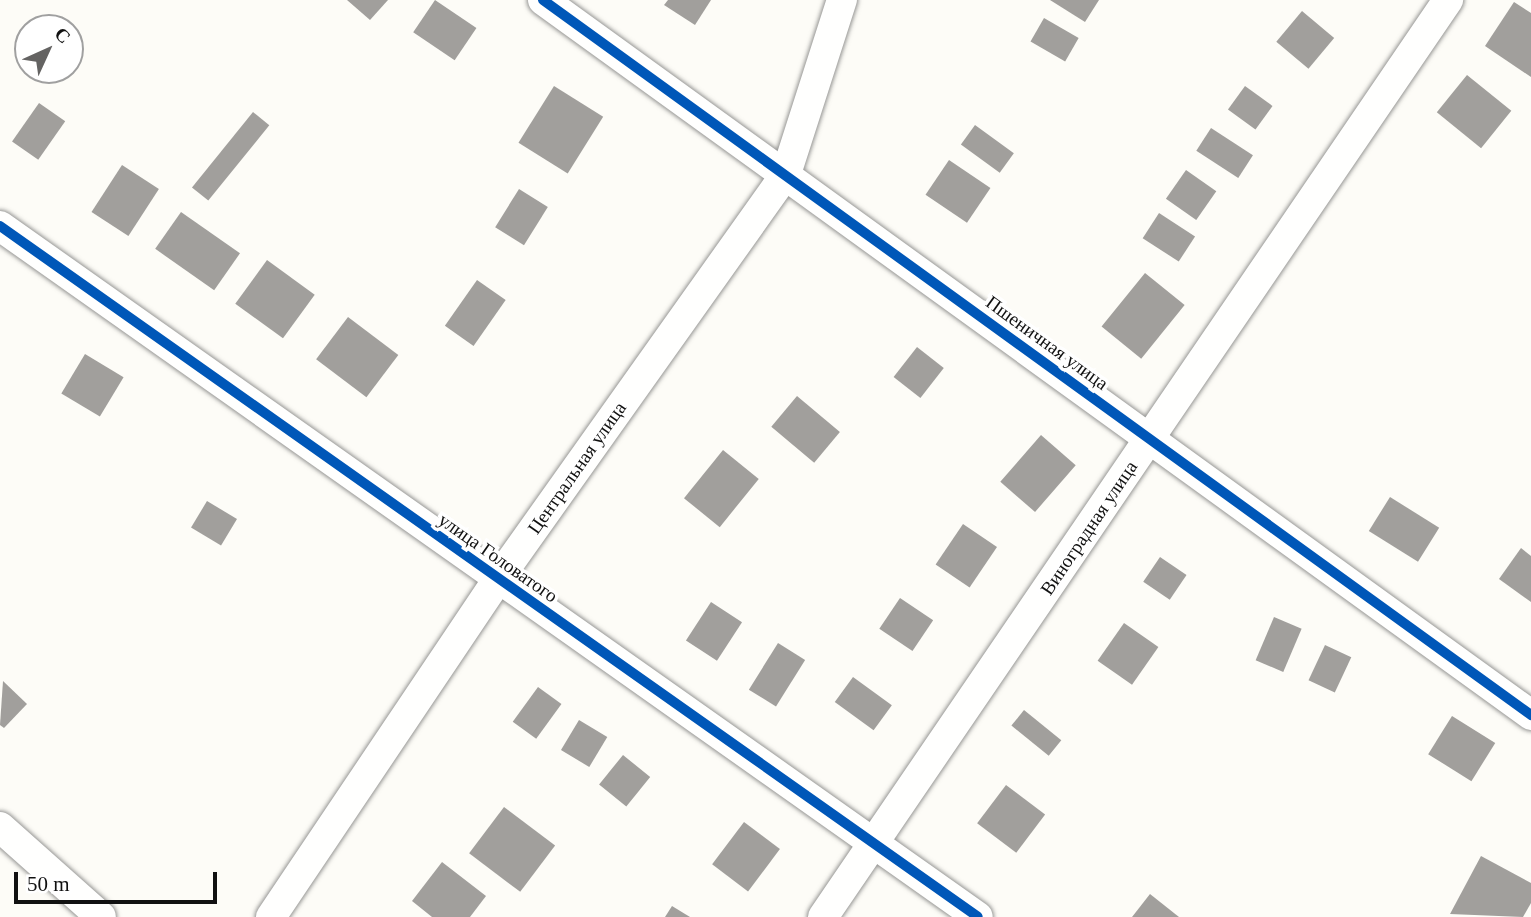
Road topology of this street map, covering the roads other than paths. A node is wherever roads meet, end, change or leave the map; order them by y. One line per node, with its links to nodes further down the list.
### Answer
1 (543, 0): 4 (street, Пшеничная улица)
2 (842, 0): 4 (street, Центральная улица)
3 (1448, 0): 6 (street, Виноградная улица)
4 (786, 174): 6 (street, Пшеничная улица); 7 (street, Центральная улица)
5 (0, 226): 7 (street, улица Головатого)
6 (1150, 440): 8 (street, Пшеничная улица); 10 (street, Виноградная улица)
7 (498, 579): 10 (street, улица Головатого); 12 (street, Центральная улица)
8 (1531, 715)
9 (0, 827): 11 (street)
10 (875, 841): 13 (street, Виноградная улица); 14 (street, улица Головатого)
11 (101, 917)
12 (271, 917)
13 (823, 917)
14 (978, 917)

